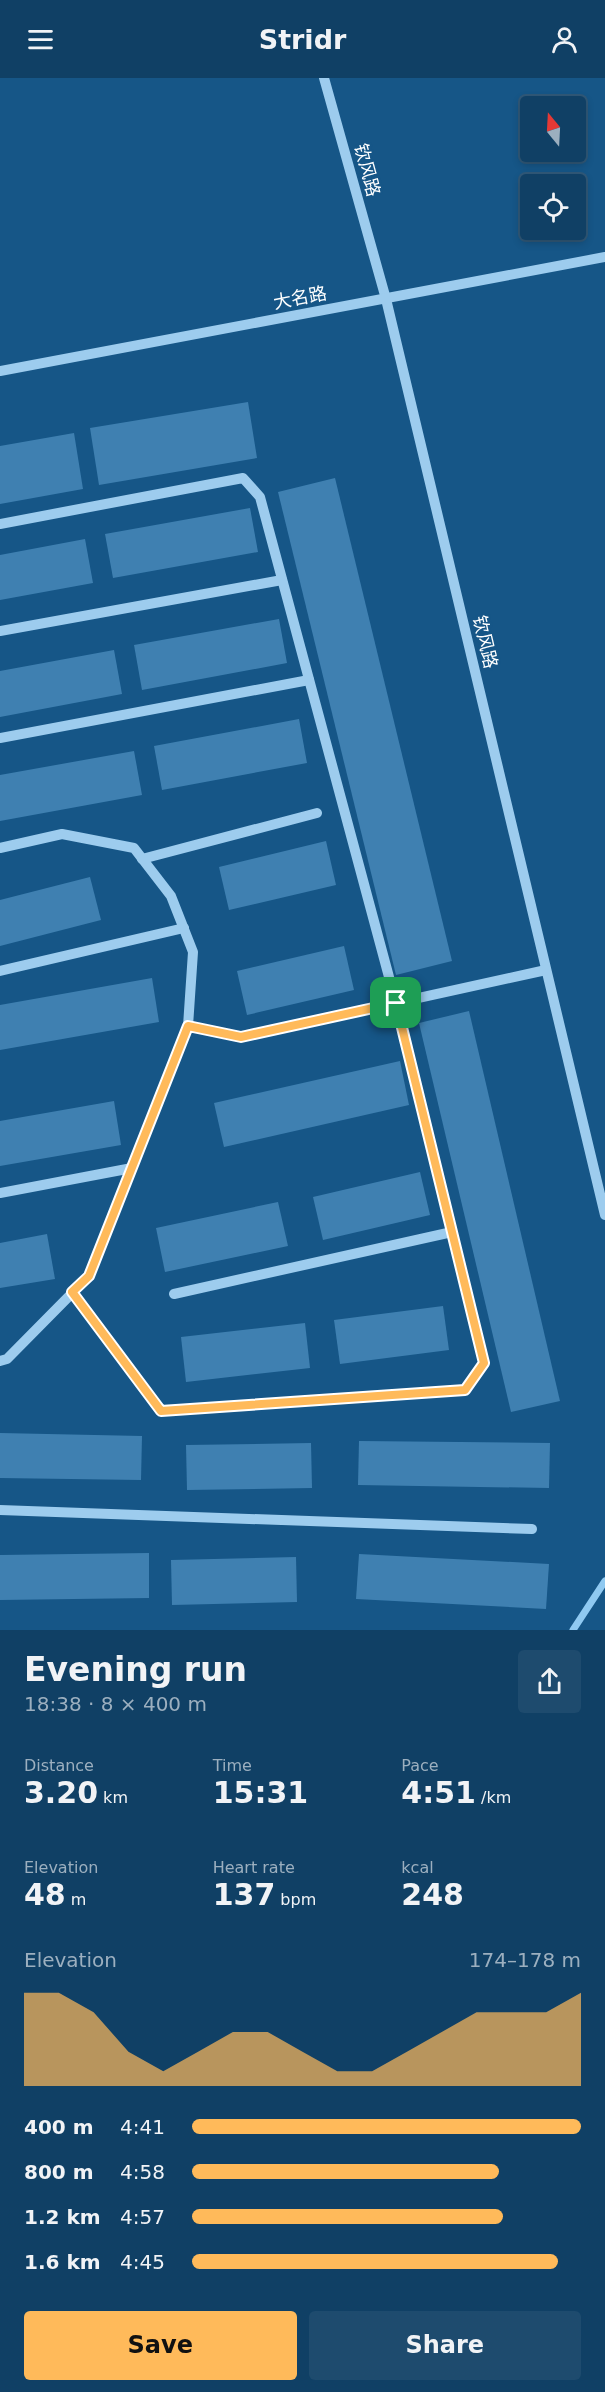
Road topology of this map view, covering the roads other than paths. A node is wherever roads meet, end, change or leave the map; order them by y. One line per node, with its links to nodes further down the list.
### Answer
1 (324, 78): 3 (street, 钦风路)
2 (605, 257): 3 (street, 大名路)
3 (386, 299): 4 (street, 大名路); 14 (street, 钦风路)
4 (0, 372)
5 (0, 524): 6 (street)
6 (282, 580): 7 (street); 8 (street)
7 (0, 631)
8 (309, 680): 9 (street); 16 (street)
9 (0, 738)
10 (316, 813): 12 (street)
11 (0, 849): 12 (street)
12 (142, 859): 13 (street)
13 (184, 928): 15 (street); 17 (street)
14 (546, 970): 16 (street); 20 (street, 钦风路)
15 (0, 971)
16 (396, 1003): 17 (street); 21 (street)
17 (188, 1026): 18 (street)
18 (132, 1168): 19 (street); 22 (street)
19 (0, 1194)
20 (605, 1215)
21 (452, 1232): 22 (street); 23 (street)
22 (72, 1292): 24 (street)
23 (174, 1294)
24 (0, 1361)
25 (0, 1510): 26 (street)
26 (532, 1529)

